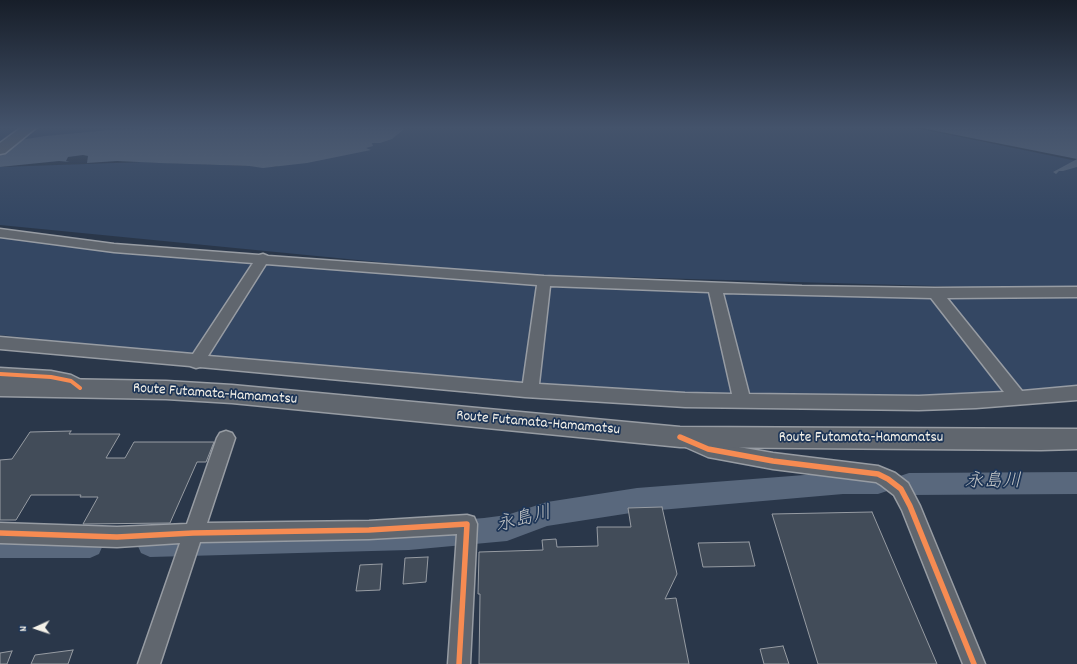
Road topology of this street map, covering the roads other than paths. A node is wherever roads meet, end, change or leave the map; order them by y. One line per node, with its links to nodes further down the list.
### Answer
1 (0, 233): 2 (street)
2 (263, 258): 3 (street); 8 (street)
3 (544, 281): 4 (street); 12 (street)
4 (715, 289): 6 (street); 15 (street)
5 (1077, 292): 6 (street)
6 (935, 293): 14 (street)
7 (0, 343): 8 (street)
8 (196, 362): 12 (street)
9 (0, 374): 11 (street)
10 (0, 387): 11 (main road, Route Futamata-Hamamatsu)
11 (80, 388): 16 (main road, Route Futamata-Hamamatsu)
12 (530, 390): 15 (street)
13 (1077, 393): 14 (street)
14 (1017, 397): 15 (street)
15 (742, 401)
16 (680, 437): 18 (main road, Route Futamata-Hamamatsu); 23 (street)
17 (226, 438): 20 (street)
18 (1077, 438)
19 (2, 535): 20 (street)
20 (191, 539): 21 (street); 22 (street)
21 (149, 664)
22 (459, 664)
23 (974, 664)

